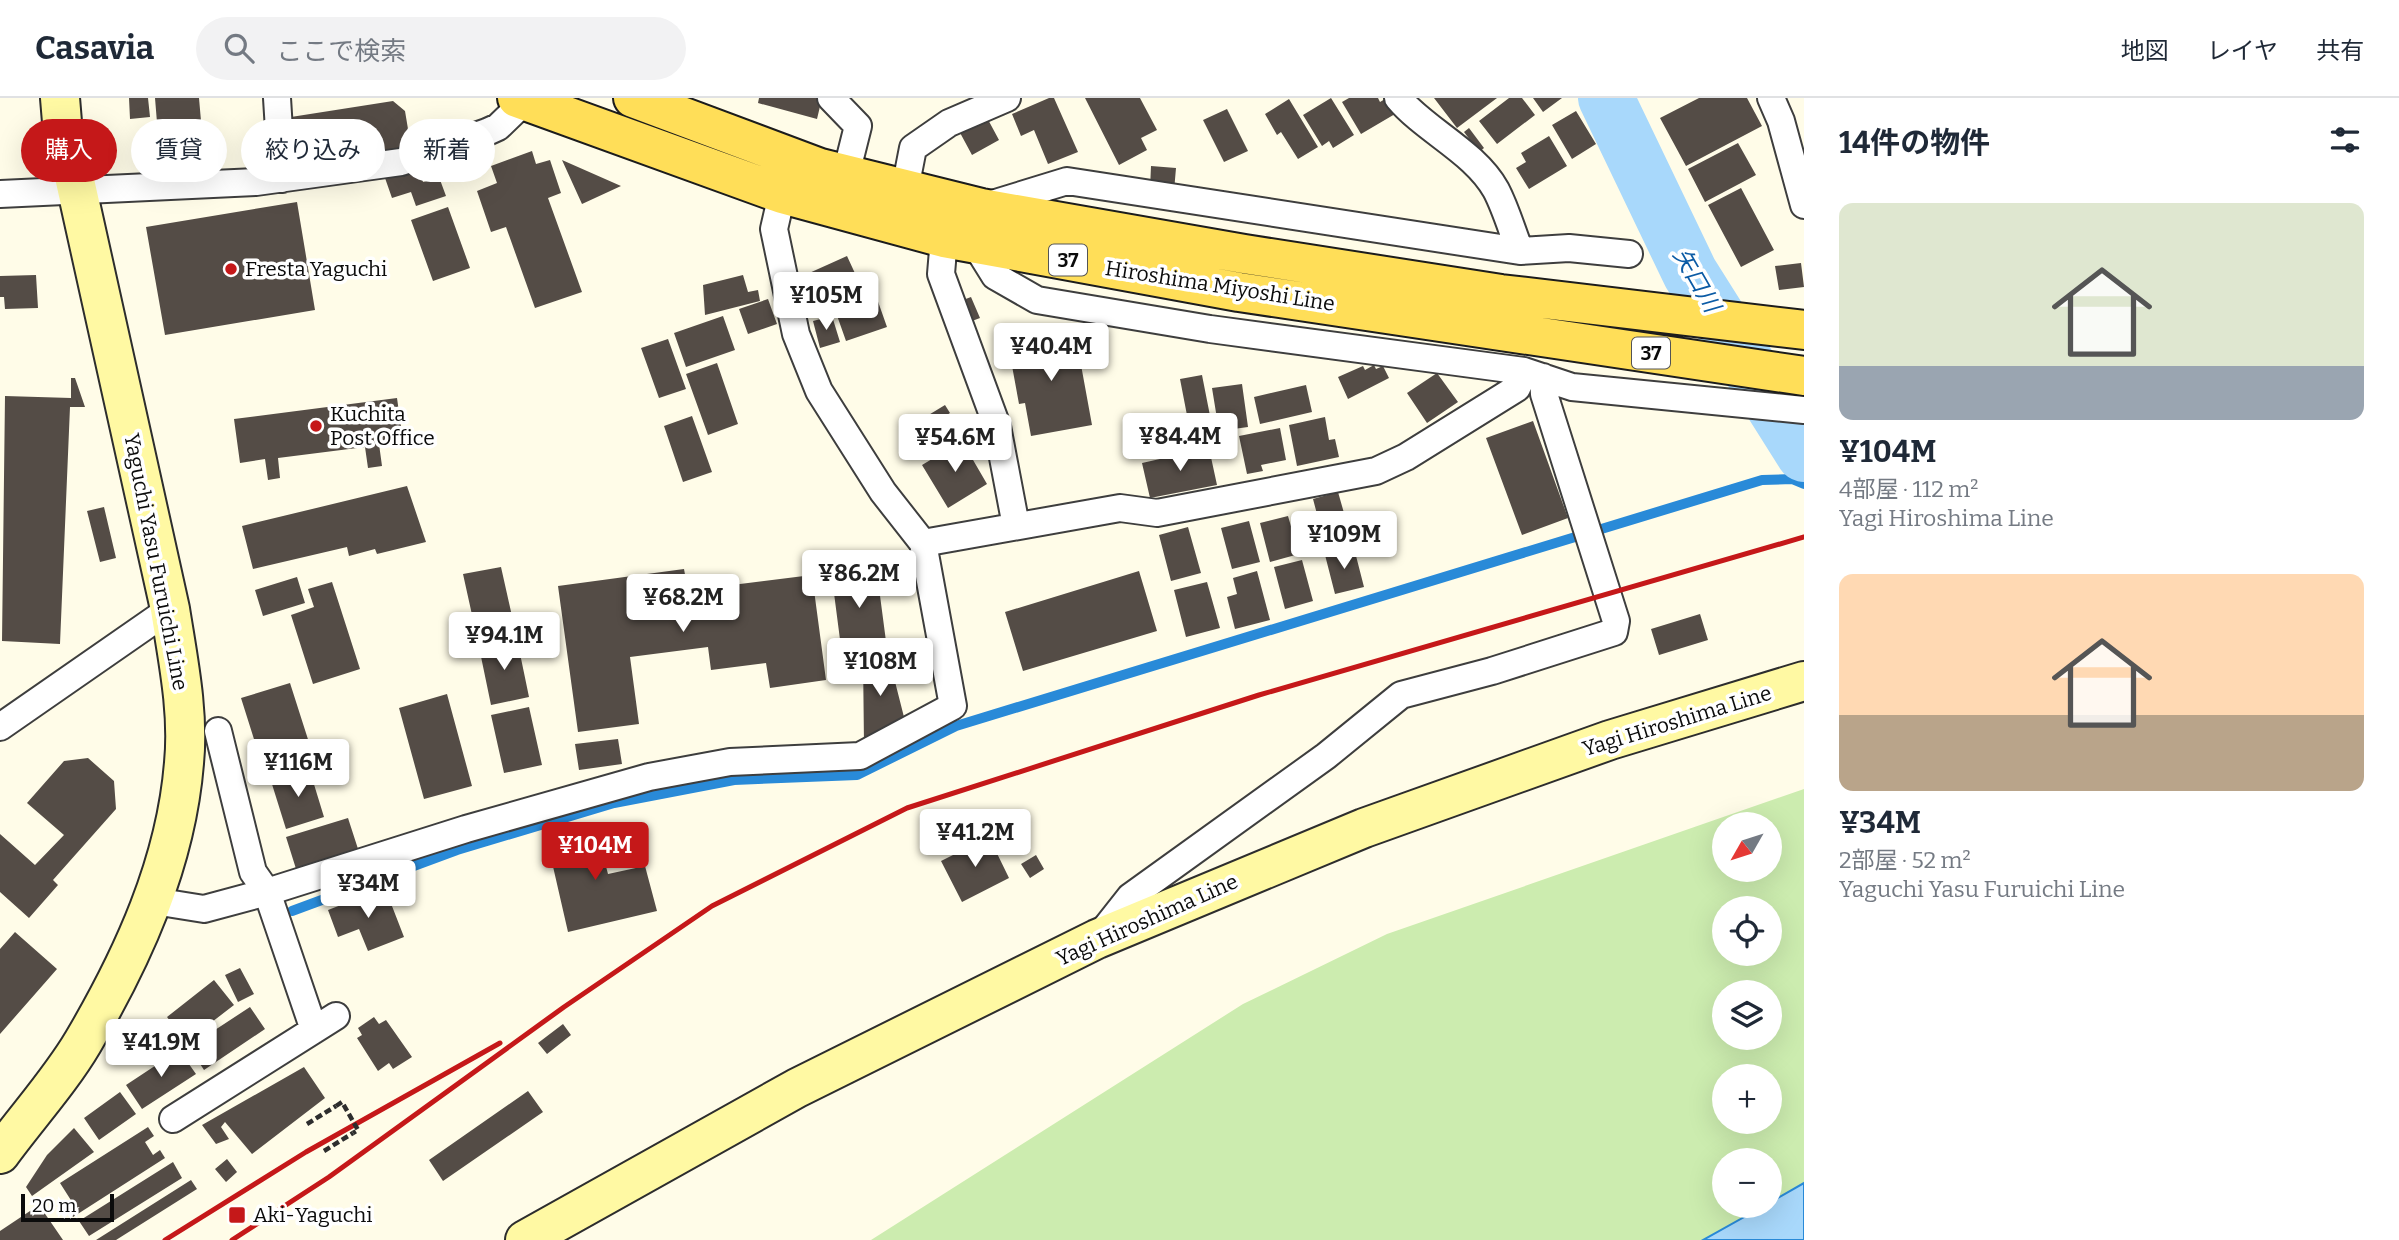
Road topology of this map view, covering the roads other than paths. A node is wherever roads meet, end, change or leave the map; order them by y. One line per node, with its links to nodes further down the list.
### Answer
1 (60, 98): 16 (main road, Yaguchi Yasu Furuichi Line)
2 (277, 98): 10 (street)
3 (633, 98): 9 (main road, Hiroshima Miyoshi Line / 37)
4 (831, 98): 13 (street)
5 (1007, 98): 15 (street)
6 (1398, 98): 21 (street)
7 (1771, 98): 19 (street)
8 (521, 99): 11 (main road, Hiroshima Miyoshi Line / 37); 12 (street)
9 (676, 104): 11 (main road); 13 (main road, Hiroshima Miyoshi Line / 37)
10 (278, 119)
11 (649, 144): 18 (main road, Hiroshima Miyoshi Line / 37)
12 (385, 164)
13 (846, 174): 15 (main road, Hiroshima Miyoshi Line / 37)
14 (241, 182): 16 (street)
15 (905, 189): 20 (main road, Hiroshima Miyoshi Line / 37)
16 (78, 192): 17 (street); 30 (main road, Yaguchi Yasu Furuichi Line)
17 (0, 194)
18 (782, 194): 20 (main road, Hiroshima Miyoshi Line / 37); 29 (street)
19 (1804, 205)
20 (967, 230): 21 (street); 23 (main road, Hiroshima Miyoshi Line / 37); 25 (street); 28 (street)
21 (1520, 251): 22 (street)
22 (1629, 254)
23 (1500, 312): 24 (main road, Hiroshima Miyoshi Line / 37); 26 (main road, Hiroshima Miyoshi Line / 37)
24 (1804, 330)
25 (1534, 374): 27 (street); 28 (street); 36 (street)
26 (1804, 376)
27 (1804, 410)
28 (1016, 526): 29 (street)
29 (923, 543): 34 (street)
30 (170, 609): 32 (street); 35 (main road, Yaguchi Yasu Furuichi Line)
31 (1804, 681): 36 (main road, Yagi Hiroshima Line)
32 (0, 727)
33 (218, 731): 34 (street)
34 (267, 892): 35 (street); 37 (street)
35 (154, 901): 38 (main road, Yaguchi Yasu Furuichi Line)
36 (1097, 939): 39 (main road, Yagi Hiroshima Line)
37 (173, 1119)
38 (0, 1153)
39 (525, 1240)

